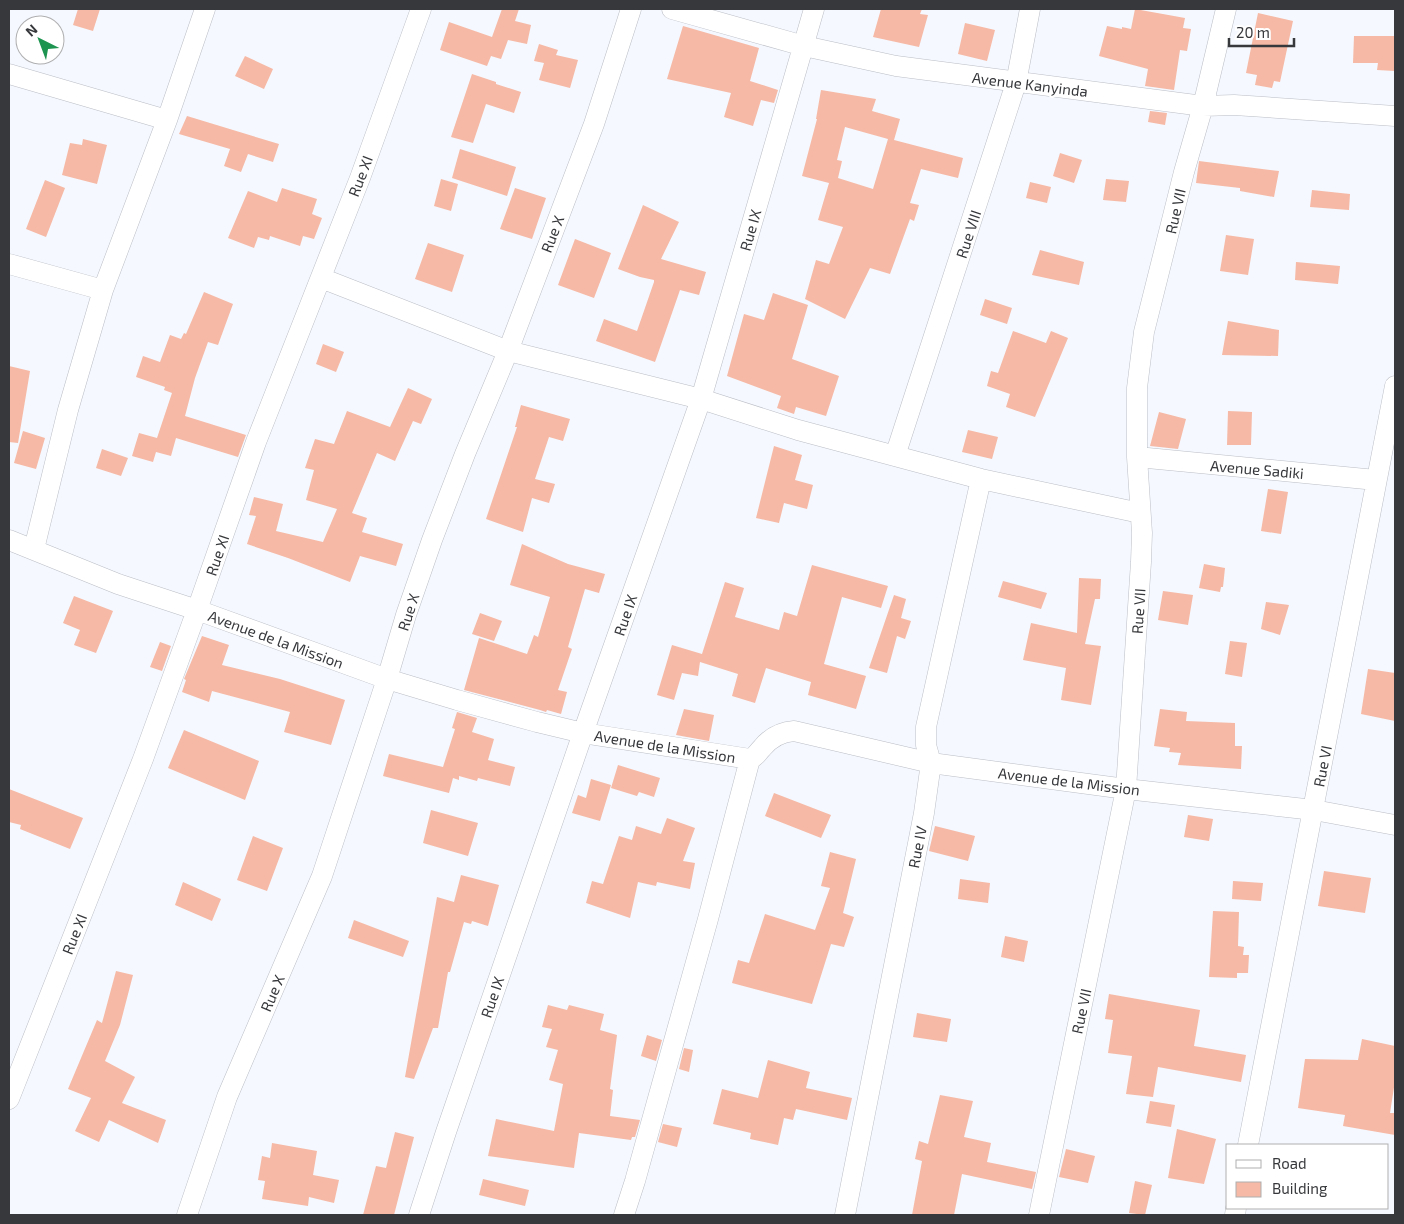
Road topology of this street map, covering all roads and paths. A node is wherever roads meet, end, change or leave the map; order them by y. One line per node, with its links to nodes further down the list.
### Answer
1 (205, 9): 13 (street)
2 (421, 9): 15 (street, Rue XI)
3 (631, 9): 17 (street, Rue X)
4 (672, 9): 8 (street, Avenue Kanyinda)
5 (814, 9): 8 (street, Rue IX)
6 (1030, 9): 10 (street, Rue VIII)
7 (1226, 9): 11 (street, Rue VII)
8 (804, 46): 10 (street, Avenue Kanyinda); 19 (street, Rue IX)
9 (9, 74): 13 (street)
10 (1016, 83): 11 (street, Avenue Kanyinda); 20 (street, Rue VIII)
11 (1203, 106): 12 (street, Avenue Kanyinda); 21 (street, Rue VII)
12 (1395, 116)
13 (167, 120): 16 (street)
14 (9, 264): 16 (street)
15 (321, 278): 17 (street); 27 (street, Rue XI)
16 (103, 290): 26 (street)
17 (508, 351): 19 (street); 28 (street, Rue X)
18 (1395, 386): 23 (street, Rue VI)
19 (701, 399): 20 (street); 29 (street, Rue IX)
20 (895, 456): 22 (street)
21 (1137, 457): 23 (street, Avenue Sadiki); 24 (street, Rue VII)
22 (981, 479): 24 (street); 31 (street, Rue IV)
23 (1376, 480): 33 (street, Rue VI)
24 (1140, 513): 32 (street, Rue VII)
25 (9, 540): 26 (street, Avenue de la Mission)
26 (34, 549): 27 (street, Avenue de la Mission)
27 (197, 610): 28 (street, Avenue de la Mission); 35 (street, Rue XI)
28 (387, 679): 29 (street, Avenue de la Mission); 37 (street, Rue X)
29 (583, 733): 30 (street, Avenue de la Mission); 38 (street, Rue IX)
30 (750, 759): 31 (street, Avenue de la Mission); 39 (street)
31 (931, 763): 32 (street, Avenue de la Mission); 40 (street, Rue IV)
32 (1126, 789): 33 (street, Avenue de la Mission); 41 (street, Rue VII)
33 (1314, 810): 34 (street, Avenue de la Mission); 36 (street, Rue VI)
34 (1395, 825)
35 (9, 1099)
36 (1248, 1144)
37 (187, 1215)
38 (419, 1215)
39 (624, 1215)
40 (846, 1215)
41 (1039, 1215)

